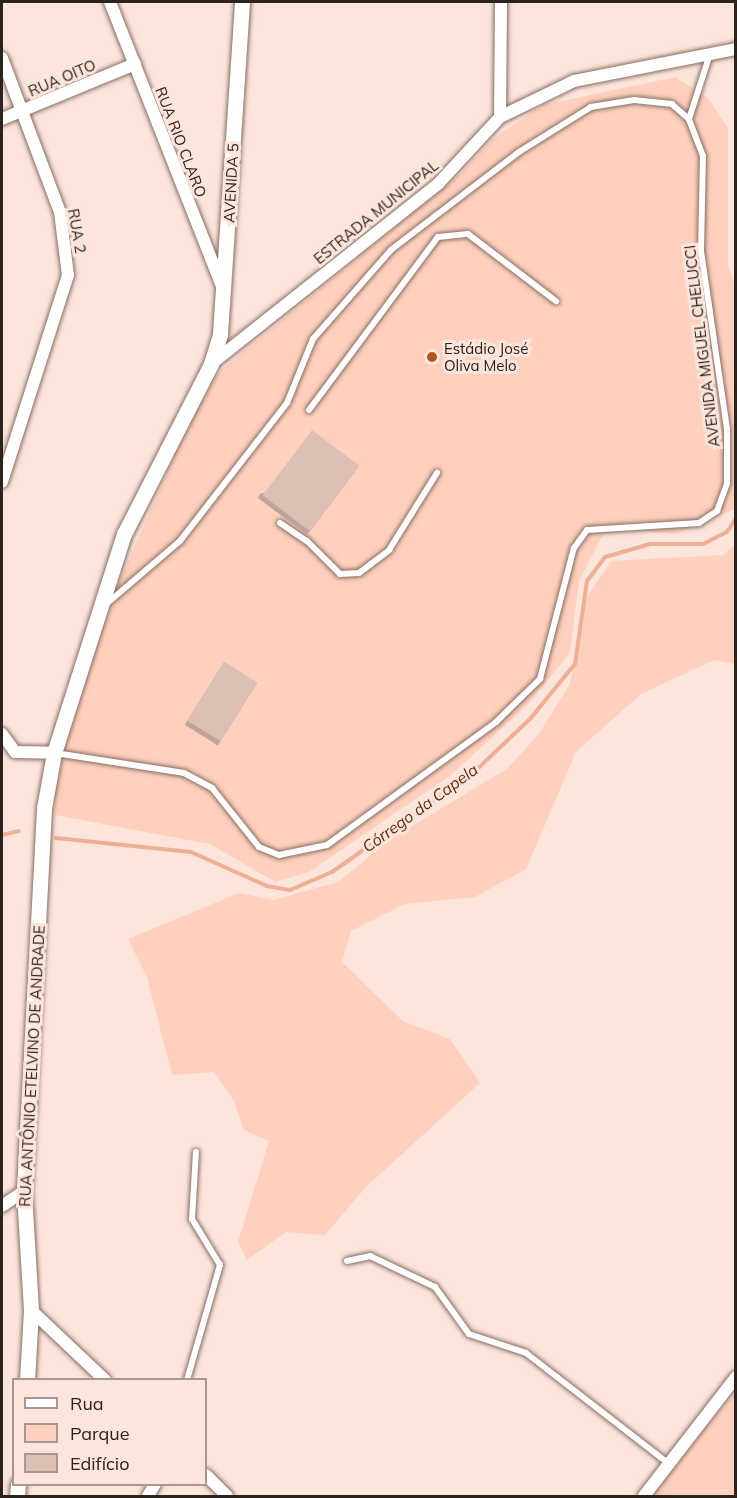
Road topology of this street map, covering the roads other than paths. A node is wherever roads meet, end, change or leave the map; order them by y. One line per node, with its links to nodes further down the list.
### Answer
1 (110, 2): 7 (street, RUA RIO CLARO)
2 (242, 2): 12 (street, AVENIDA 5)
3 (501, 2): 9 (street)
4 (735, 49): 5 (street, ESTRADA MUNICIPAL)
5 (711, 54): 9 (street, ESTRADA MUNICIPAL); 10 (lane)
6 (2, 58): 8 (street, RUA 2)
7 (135, 64): 8 (street, RUA OITO); 12 (street, RUA RIO CLARO)
8 (23, 110): 11 (street, RUA OITO); 17 (street, RUA 2)
9 (500, 117): 14 (street, ESTRADA MUNICIPAL)
10 (689, 118): 19 (lane); 22 (lane, AVENIDA MIGUEL CHELUCCI)
11 (2, 119)
12 (224, 293): 14 (street, AVENIDA 5)
13 (556, 301): 15 (lane)
14 (211, 364): 19 (street, AVENIDA 5)
15 (309, 410)
16 (437, 473): 18 (lane)
17 (2, 482)
18 (280, 523)
19 (96, 613): 22 (street, RUA ANTÔNIO ETELVINO DE ANDRADE)
20 (2, 734): 21 (street)
21 (15, 752): 22 (street); 23 (street)
22 (54, 753): 25 (street, RUA ANTÔNIO ETELVINO DE ANDRADE)
23 (2, 754)
24 (196, 1152): 32 (lane)
25 (24, 1191): 26 (street); 28 (street, RUA ANTÔNIO ETELVINO DE ANDRADE)
26 (2, 1206)
27 (347, 1261): 33 (lane)
28 (31, 1310): 30 (street, RUA ANTÔNIO ETELVINO DE ANDRADE); 31 (street)
29 (735, 1377): 33 (street)
30 (27, 1378)
31 (103, 1378)
32 (188, 1378)
33 (669, 1465): 36 (street)
34 (207, 1476): 35 (street)
35 (227, 1497)
36 (644, 1497)

